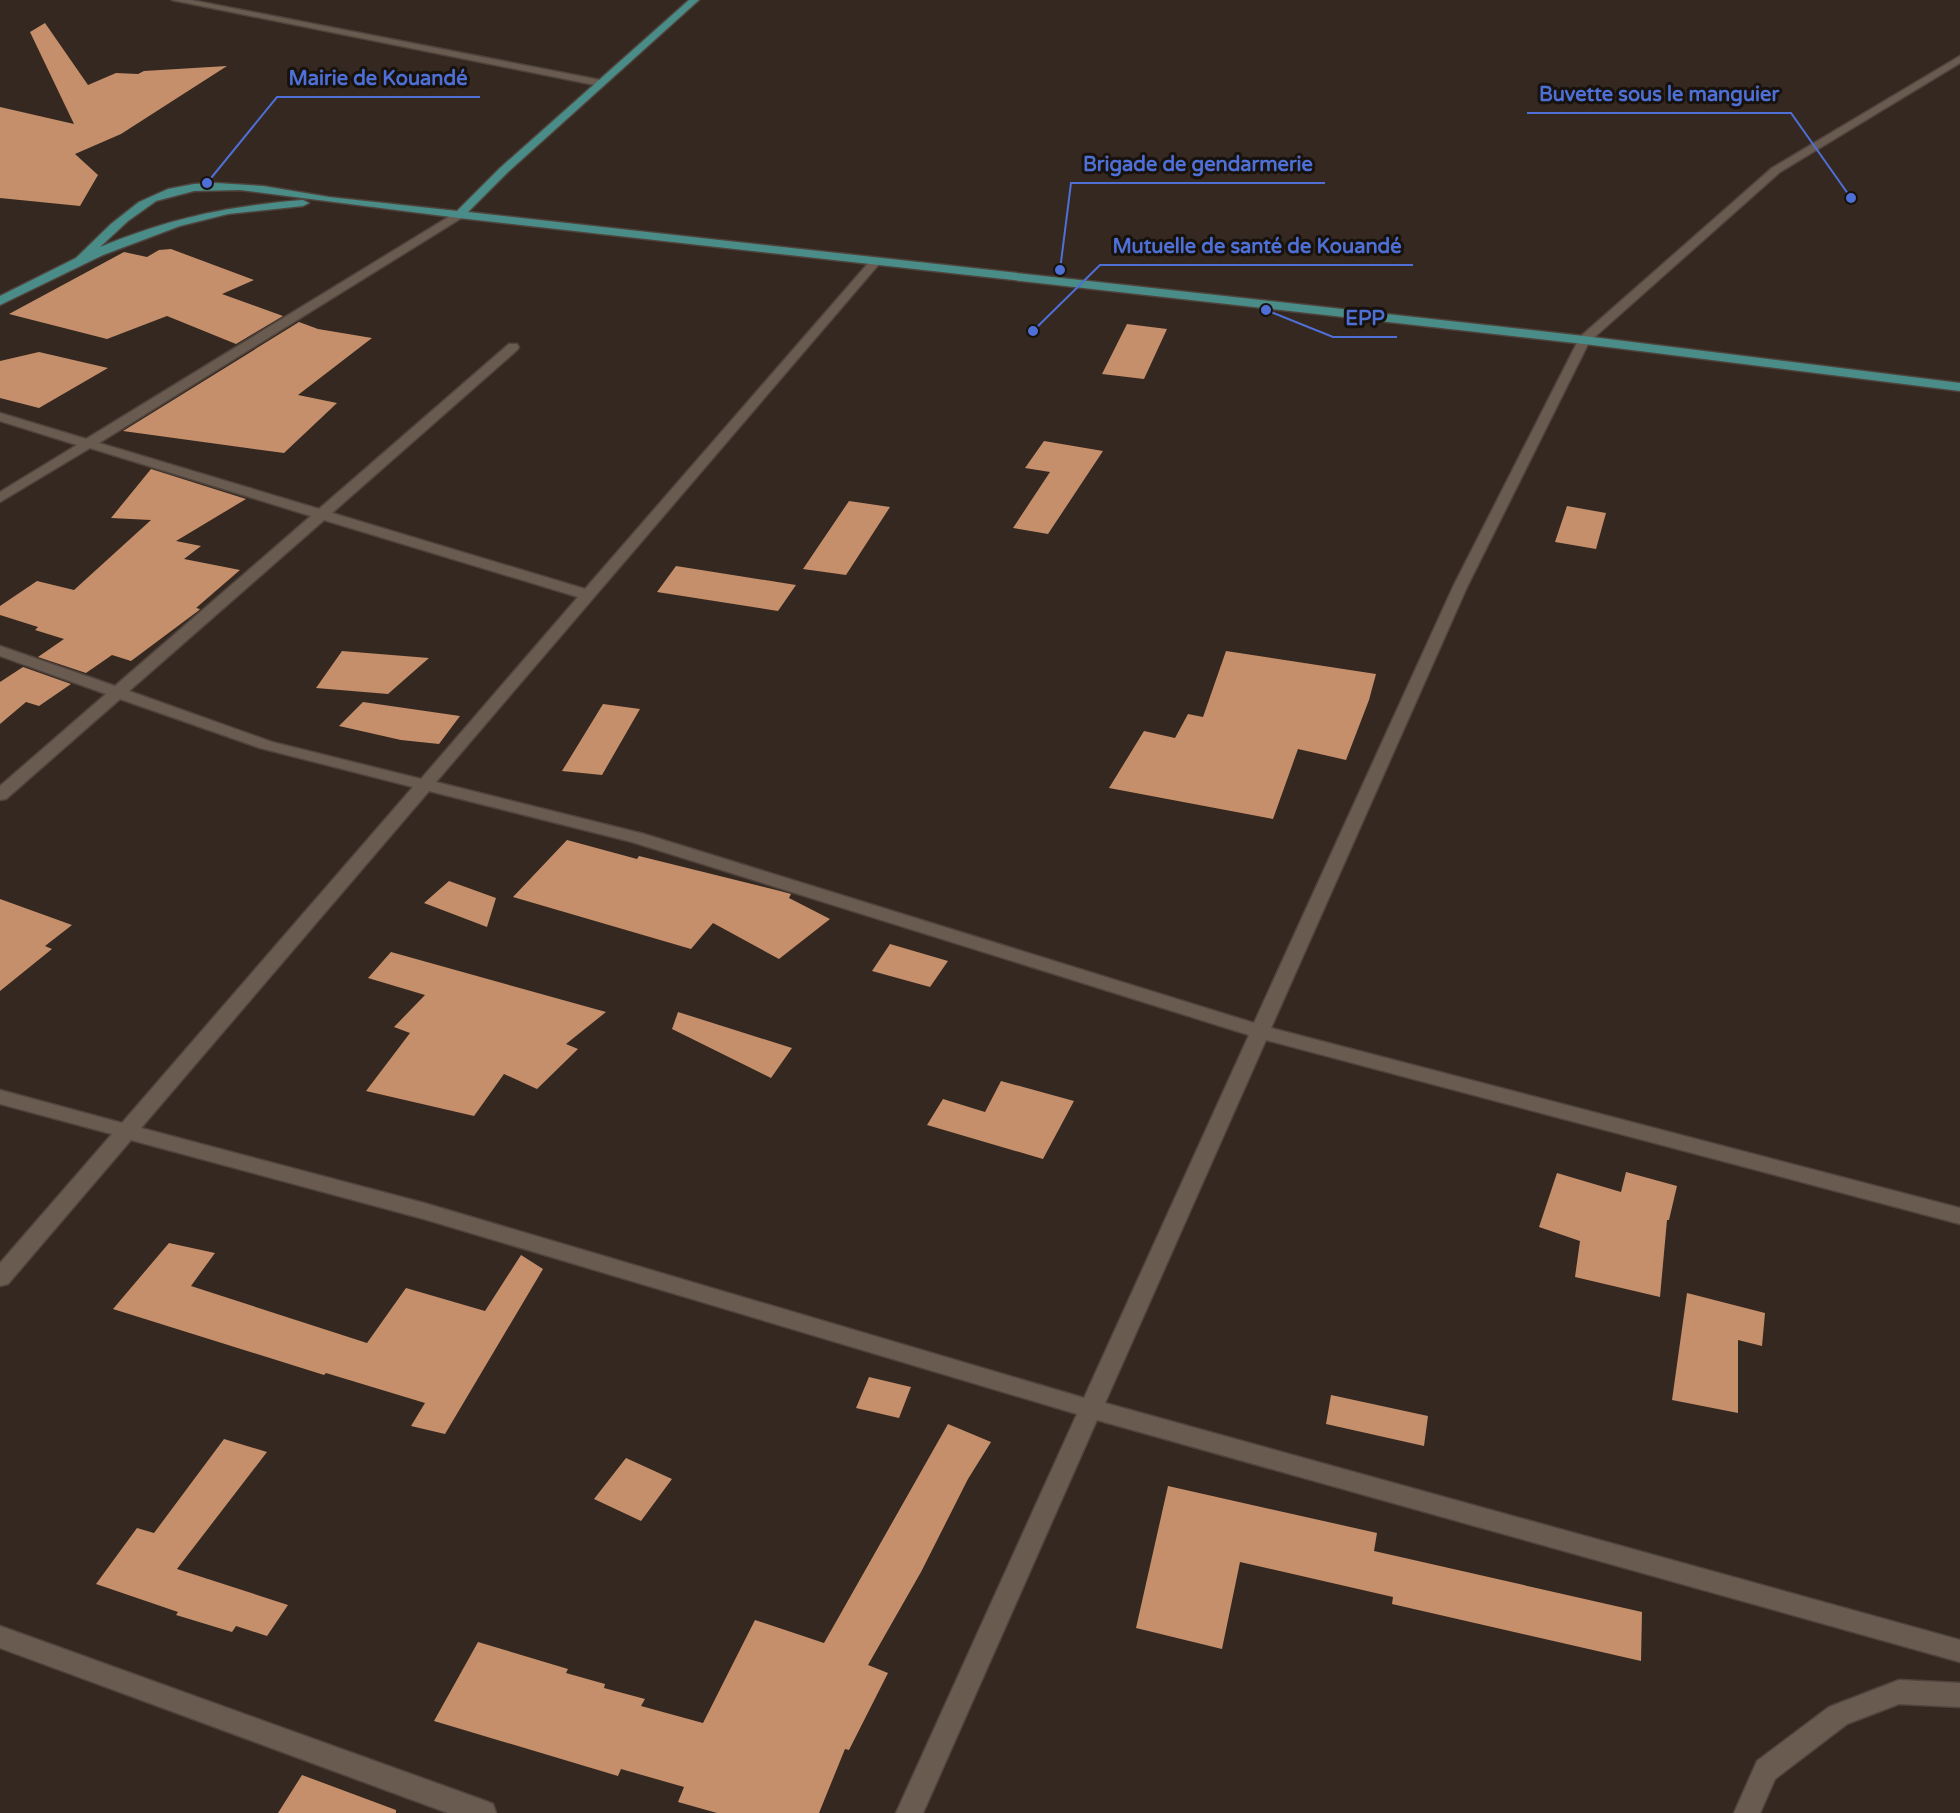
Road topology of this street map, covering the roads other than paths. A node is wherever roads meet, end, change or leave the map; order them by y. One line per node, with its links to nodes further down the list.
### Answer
1 (177, 0): 4 (street)
2 (694, 0): 4 (main road)
3 (1960, 59): 10 (street)
4 (600, 83): 6 (main road)
5 (329, 200): 6 (main road); 7 (main road); 7 (main road)
6 (459, 215): 8 (main road); 14 (street)
7 (82, 258): 9 (main road)
8 (875, 261): 10 (main road); 17 (street)
9 (0, 302)
10 (1584, 340): 12 (main road); 22 (street)
11 (513, 347): 16 (street)
12 (1960, 387)
13 (0, 417): 14 (street)
14 (86, 444): 15 (street); 16 (street)
15 (0, 498)
16 (319, 514): 17 (street); 19 (street)
17 (588, 595): 20 (street)
18 (0, 651): 19 (street)
19 (116, 692): 20 (street); 21 (street)
20 (425, 784): 22 (street); 24 (street)
21 (0, 795)
22 (1260, 1032): 25 (street); 27 (street)
23 (0, 1097): 24 (street)
24 (128, 1130): 26 (street); 27 (street)
25 (1960, 1216)
26 (0, 1278)
27 (1091, 1409): 29 (street); 32 (street)
28 (0, 1637): 31 (street)
29 (1960, 1651)
30 (1960, 1695): 33 (street)
31 (483, 1813)
32 (909, 1813)
33 (1747, 1813)

